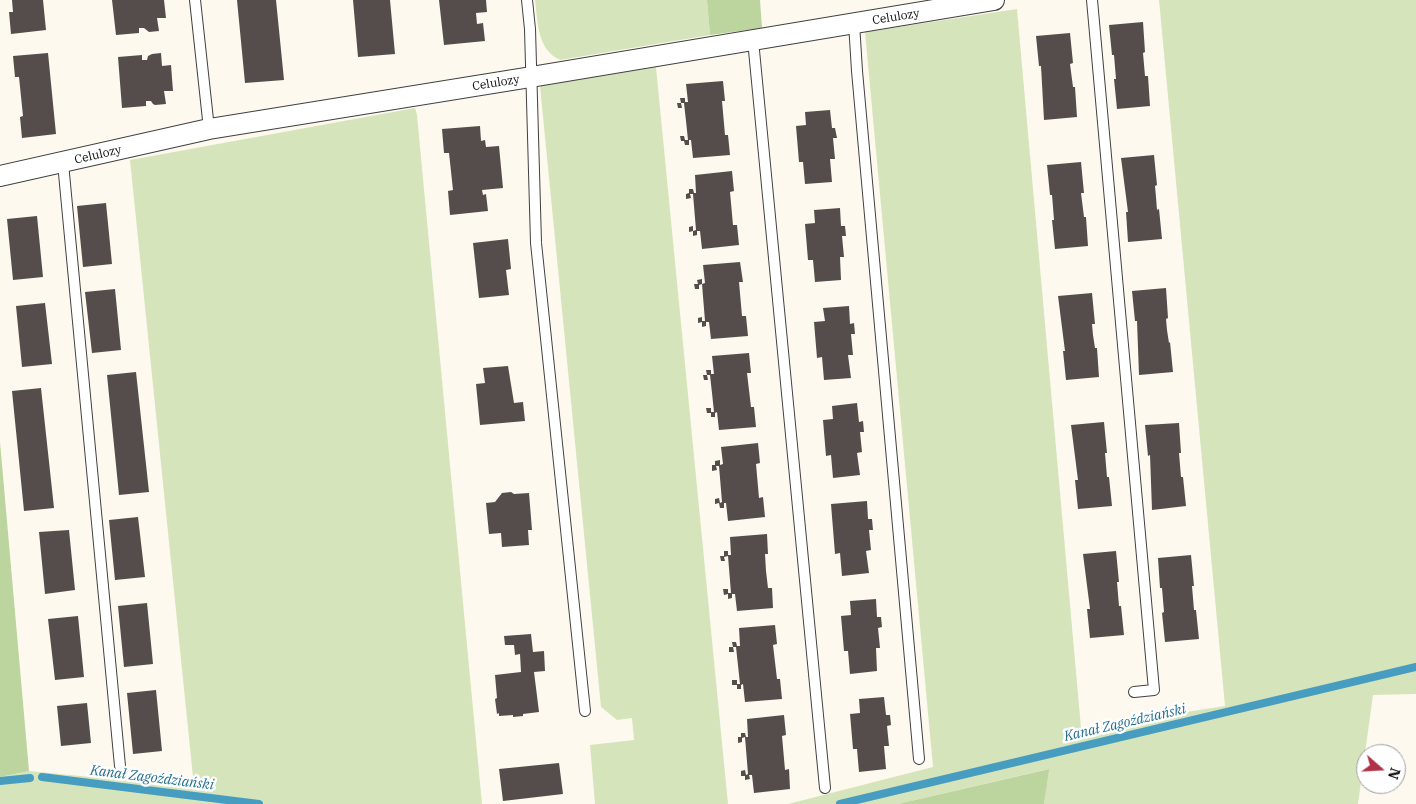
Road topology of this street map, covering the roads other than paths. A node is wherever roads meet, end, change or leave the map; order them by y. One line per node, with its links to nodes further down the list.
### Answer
1 (195, 0): 8 (lane)
2 (527, 0): 7 (lane)
3 (994, 0): 5 (street, Celulozy)
4 (1092, 0): 11 (lane)
5 (854, 24): 6 (street, Celulozy); 13 (lane)
6 (753, 40): 7 (street, Celulozy); 15 (lane)
7 (531, 77): 8 (street, Celulozy); 12 (lane)
8 (209, 129): 9 (street, Celulozy)
9 (63, 163): 10 (street, Celulozy); 14 (lane)
10 (0, 176)
11 (1134, 692)
12 (585, 711)
13 (919, 758)
14 (120, 766)
15 (825, 788)

